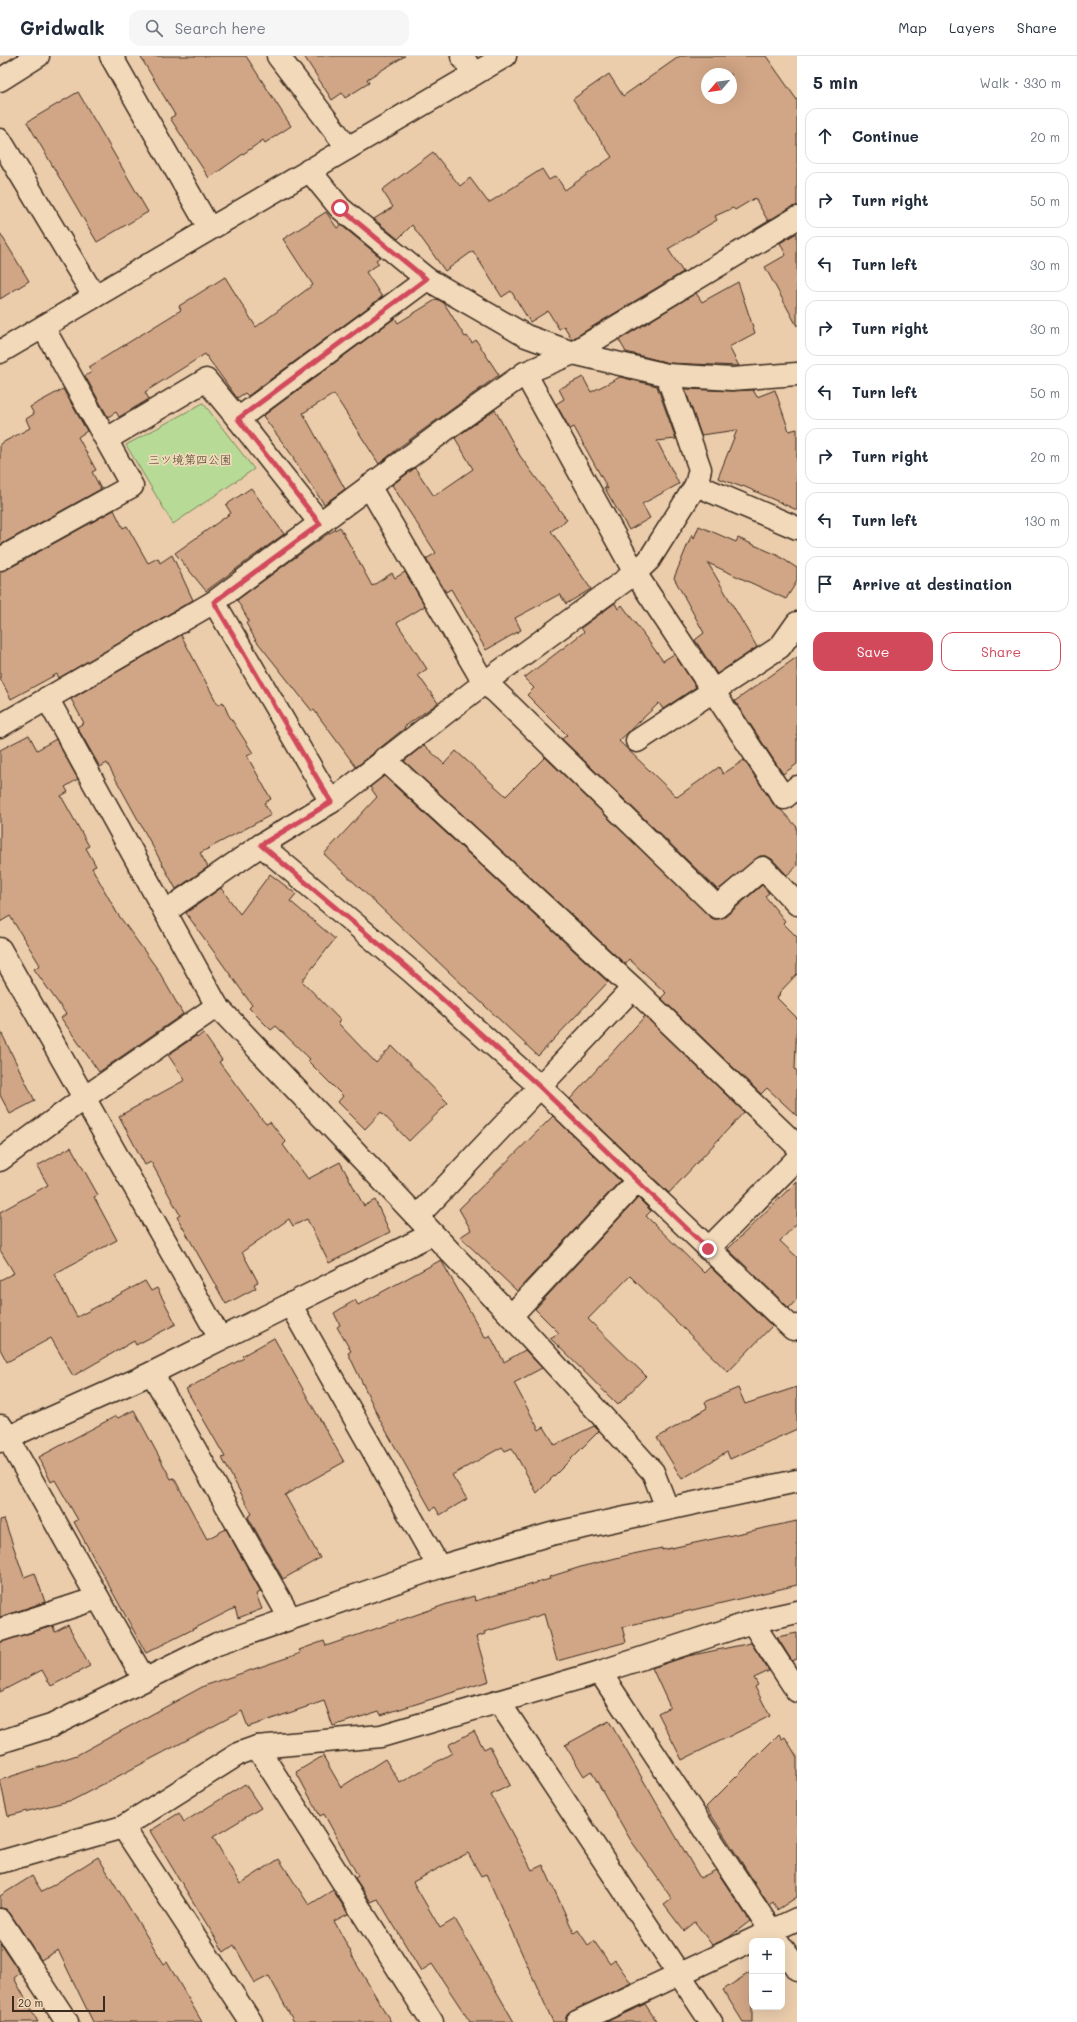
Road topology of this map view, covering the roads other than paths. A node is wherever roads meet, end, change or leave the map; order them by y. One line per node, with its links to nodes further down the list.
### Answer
1 (38, 56): 7 (street)
2 (111, 56): 12 (street)
3 (278, 56): 9 (street)
4 (462, 56): 6 (street)
5 (505, 56): 6 (street)
6 (474, 74): 9 (street)
7 (0, 80)
8 (0, 140): 14 (street)
9 (348, 148): 10 (street)
10 (309, 170): 12 (street); 13 (street)
11 (797, 218): 17 (street)
12 (209, 228): 14 (street)
13 (426, 279): 17 (street); 21 (street)
14 (94, 296): 15 (street)
15 (42, 327): 16 (street); 22 (street)
16 (0, 352)
17 (573, 353): 18 (street); 20 (street)
18 (525, 373): 24 (street); 28 (street)
19 (797, 375): 20 (street)
20 (667, 376): 23 (street)
21 (238, 419): 22 (street); 25 (street)
22 (107, 439): 27 (street)
23 (696, 485): 26 (street); 28 (street)
24 (369, 486): 25 (street); 31 (street)
25 (320, 524): 29 (street)
26 (797, 528)
27 (0, 559)
28 (635, 573): 31 (street); 32 (street)
29 (214, 602): 33 (street); 38 (street)
30 (797, 623): 32 (street)
31 (484, 683): 36 (street); 40 (street)
32 (713, 692): 35 (street); 37 (street)
33 (47, 698): 34 (street); 41 (street)
34 (0, 726)
35 (637, 741)
36 (384, 760): 38 (street); 43 (street)
37 (797, 788)
38 (331, 802): 39 (street)
39 (261, 845): 41 (street); 45 (street)
40 (797, 904)
41 (165, 912): 44 (street)
42 (0, 949): 46 (street)
43 (633, 988): 45 (street); 47 (street)
44 (217, 1006): 46 (street); 51 (street)
45 (540, 1087): 50 (street); 51 (street)
46 (84, 1098): 49 (street); 57 (street)
47 (797, 1146)
48 (797, 1159): 53 (street)
49 (0, 1160)
50 (638, 1180): 53 (street); 55 (street)
51 (418, 1216): 52 (street)
52 (432, 1234): 54 (street); 55 (street)
53 (708, 1249): 56 (street)
54 (290, 1304): 57 (street); 62 (street)
55 (511, 1316): 61 (street)
56 (797, 1326)
57 (220, 1338): 58 (street)
58 (152, 1373): 59 (street); 65 (street)
59 (2, 1434): 63 (street)
60 (797, 1481): 61 (street)
61 (666, 1508): 62 (street)
62 (439, 1567): 65 (street)
63 (98, 1598): 67 (street); 69 (street)
64 (797, 1612): 66 (street)
65 (290, 1618): 69 (street)
66 (752, 1622): 68 (street); 70 (street)
67 (0, 1630)
68 (600, 1672): 71 (street); 78 (street)
69 (144, 1679): 72 (street)
70 (797, 1691)
71 (499, 1702): 73 (street); 83 (street)
72 (0, 1742)
73 (256, 1747): 74 (street); 86 (street)
74 (123, 1827): 75 (street); 85 (street)
75 (0, 1862)
76 (797, 1919): 79 (street)
77 (0, 1920): 84 (street)
78 (776, 1938)
79 (778, 1938)
80 (749, 1949): 83 (street)
81 (785, 1951): 82 (street)
82 (797, 1969)
83 (680, 1975): 87 (street); 88 (street)
84 (68, 2022)
85 (251, 2022)
86 (432, 2022)
87 (577, 2022)
88 (711, 2022)

